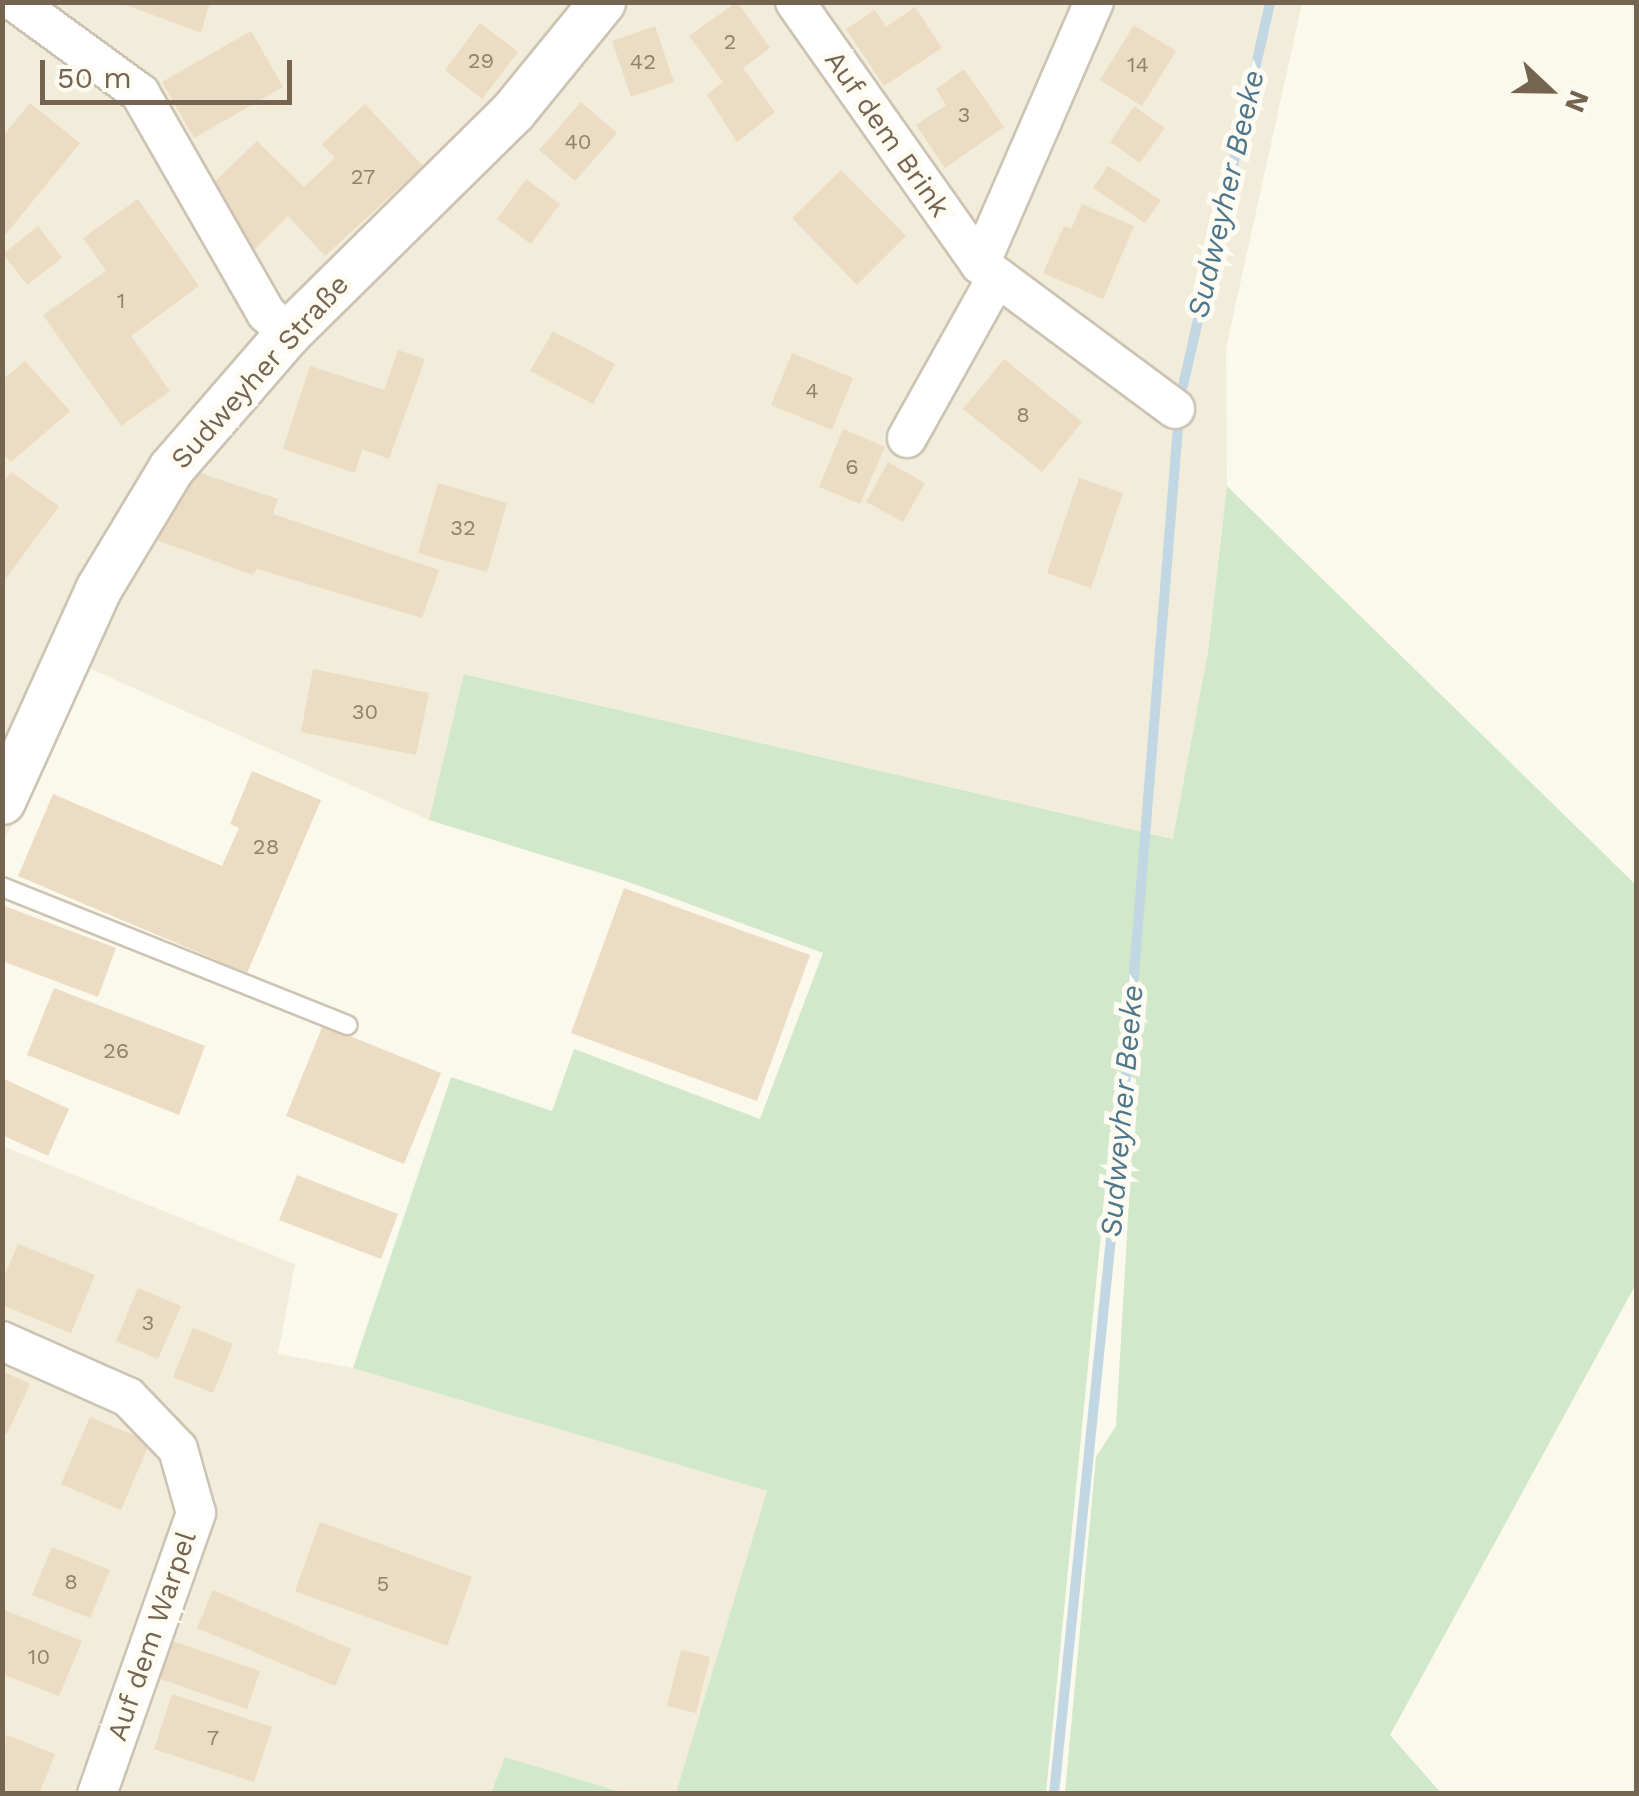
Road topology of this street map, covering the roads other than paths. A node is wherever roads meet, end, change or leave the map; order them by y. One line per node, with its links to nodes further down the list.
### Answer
1 (15, 2): 6 (street)
2 (602, 2): 6 (street, Sudweyher Straße)
3 (796, 2): 5 (street, Auf dem Brink)
4 (1094, 2): 5 (street)
5 (988, 271): 7 (street, Auf dem Brink); 8 (street)
6 (288, 333): 9 (street, Sudweyher Straße)
7 (1174, 409)
8 (907, 438)
9 (2, 800)
10 (2, 886): 11 (lane)
11 (347, 1025)
12 (2, 1342): 13 (street, Auf dem Warpel)
13 (98, 1794)

